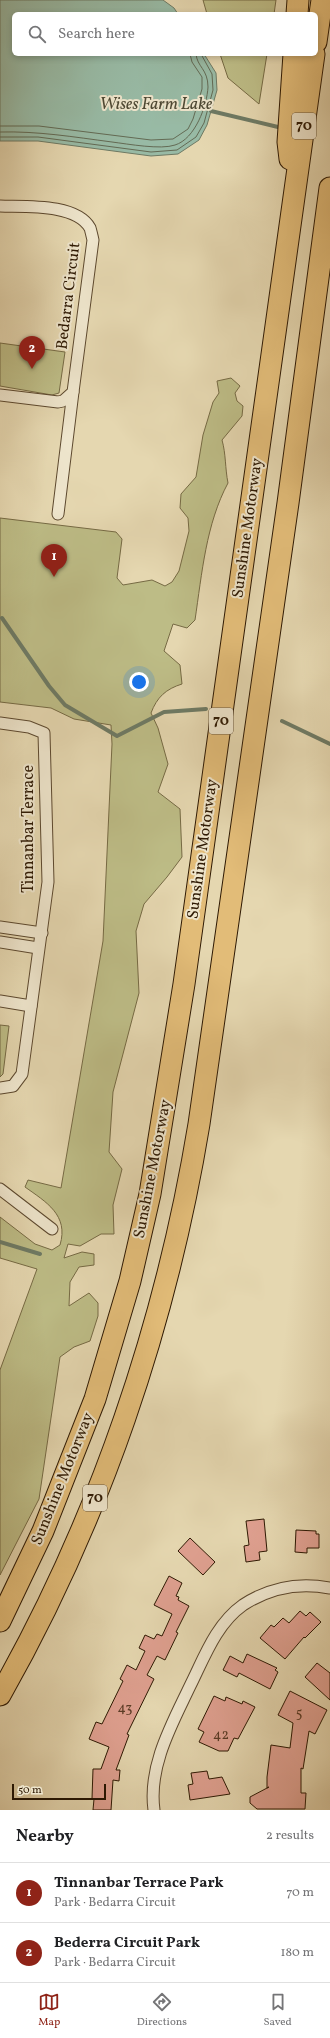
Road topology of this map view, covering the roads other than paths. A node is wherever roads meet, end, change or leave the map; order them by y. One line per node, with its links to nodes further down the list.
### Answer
1 (298, 0): 3 (highway)
2 (322, 0): 4 (highway)
3 (297, 12)
4 (318, 28)
5 (294, 56): 8 (highway)
6 (314, 56): 8 (highway, Sunshine Motorway / 70)
7 (330, 188): 25 (highway, 70)
8 (294, 199): 24 (highway, Sunshine Motorway / 70)
9 (0, 206): 10 (street, Bedarra Circuit)
10 (73, 392): 11 (street); 12 (street, Bedarra Circuit)
11 (0, 395)
12 (58, 514)
13 (0, 723): 15 (street, Tinnanbar Terrace)
14 (0, 927): 15 (street)
15 (42, 933): 17 (street, Tinnanbar Terrace)
16 (0, 942): 17 (street)
17 (38, 948): 19 (street, Tinnanbar Terrace)
18 (0, 1001): 19 (street)
19 (31, 1006): 20 (street, Tinnanbar Terrace)
20 (0, 1088)
21 (0, 1188): 22 (street)
22 (52, 1229)
23 (330, 1588): 26 (street)
24 (0, 1620)
25 (0, 1695)
26 (154, 1810)

